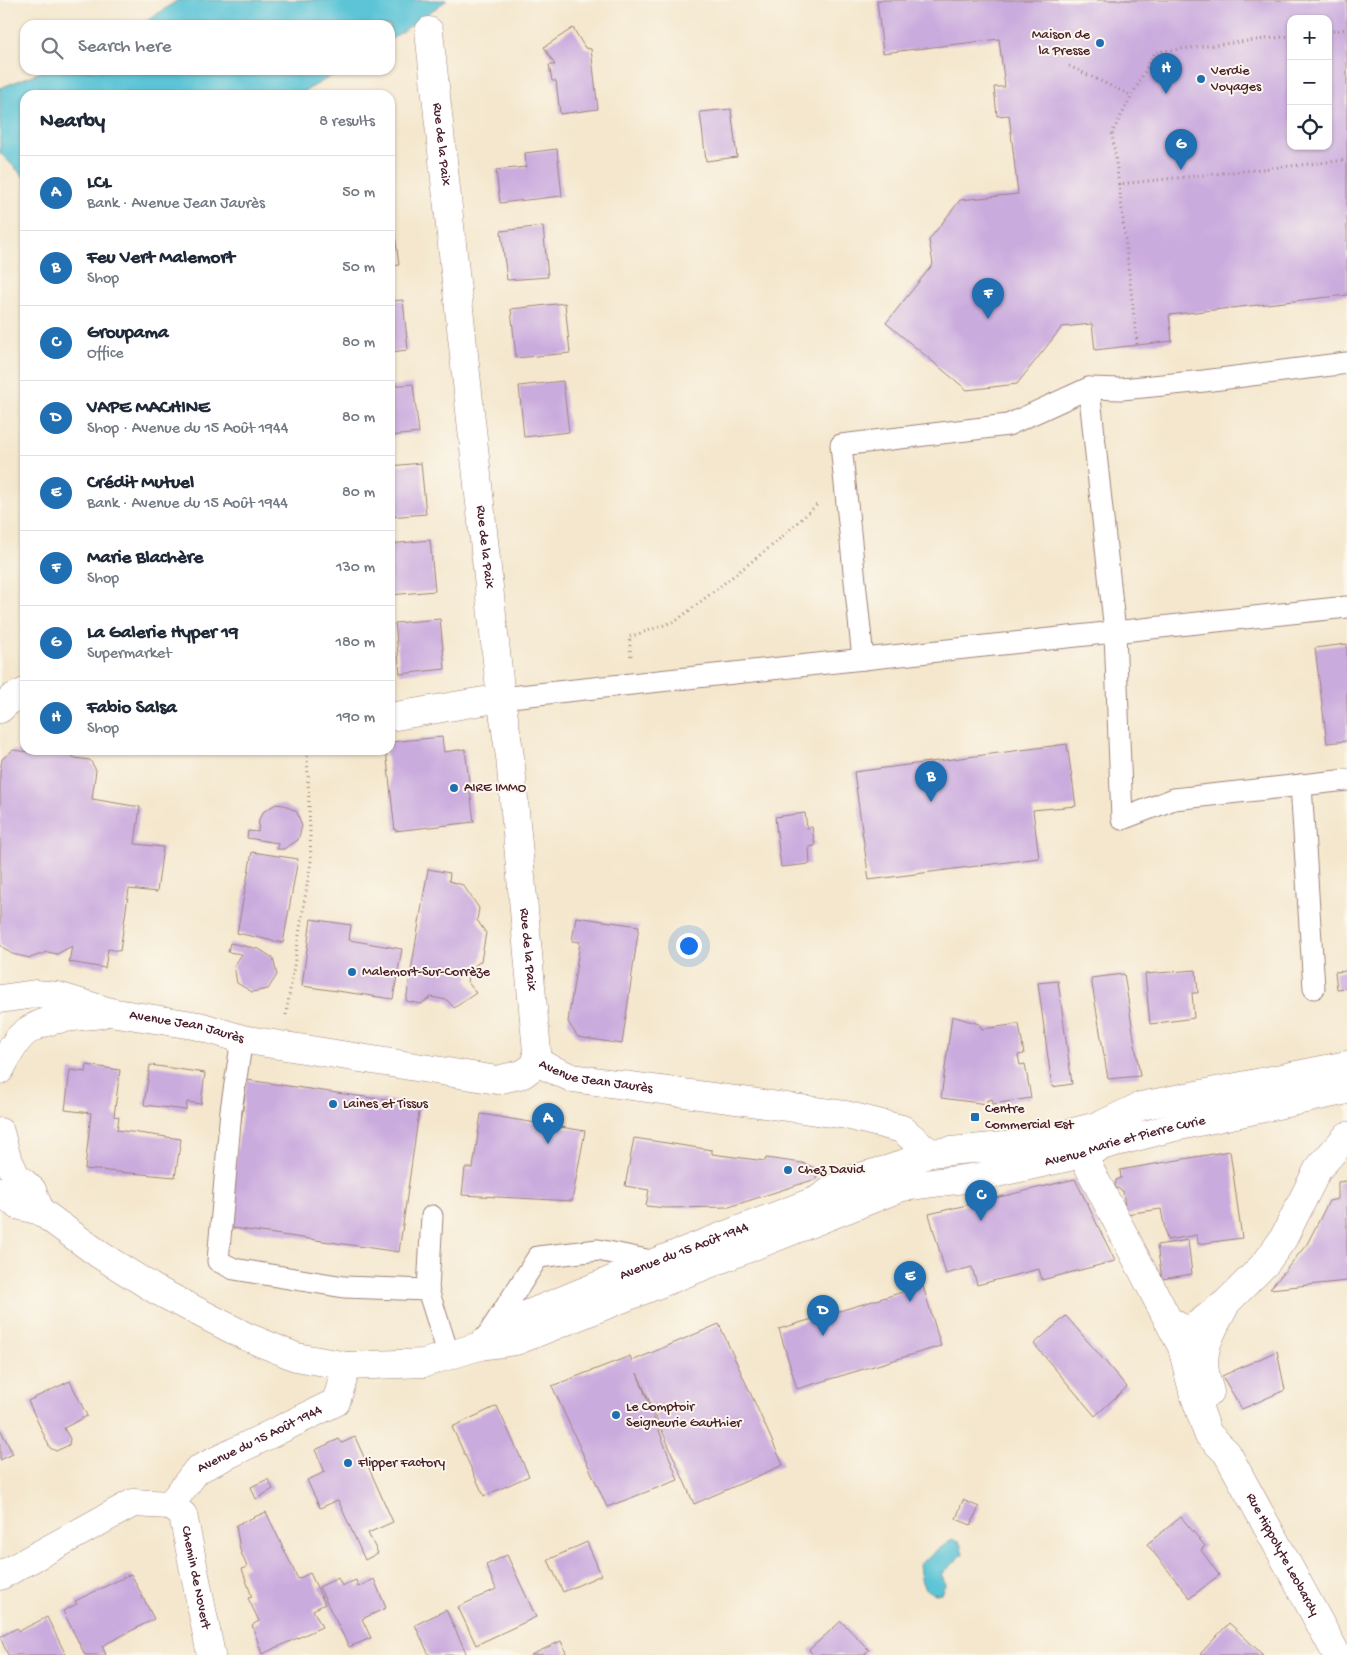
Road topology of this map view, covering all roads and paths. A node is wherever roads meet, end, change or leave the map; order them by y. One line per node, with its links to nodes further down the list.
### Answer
1 (1347, 29): 2 (path)
2 (1332, 31)
3 (429, 32): 18 (street, Rue de la Paix)
4 (1287, 36): 6 (path)
5 (1069, 66): 6 (path)
6 (1132, 96): 8 (path)
7 (1347, 160): 8 (path)
8 (1120, 184): 9 (path)
9 (1137, 344)
10 (1347, 363): 11 (lane)
11 (1089, 388): 12 (lane); 14 (lane)
12 (845, 478): 15 (lane); 16 (path)
13 (1347, 606): 14 (lane)
14 (1114, 632): 15 (lane); 23 (lane)
15 (863, 659): 16 (lane)
16 (626, 685): 18 (lane)
17 (20, 694): 19 (street)
18 (501, 698): 20 (street); 29 (street, Rue de la Paix)
19 (0, 709)
20 (395, 716)
21 (307, 755): 28 (path)
22 (1347, 783): 23 (lane)
23 (1301, 785): 24 (lane)
24 (1314, 988)
25 (0, 998): 26 (street, Avenue Jean Jaurès)
26 (110, 1012): 27 (street, Avenue Jean Jaurès); 31 (street, Avenue Jean Jaurès)
27 (242, 1038): 28 (street, Avenue Jean Jaurès); 42 (lane)
28 (281, 1045): 29 (street, Avenue Jean Jaurès)
29 (538, 1063): 35 (street, Avenue Jean Jaurès)
30 (1347, 1065): 35 (street, Avenue Marie et Pierre Curie)
31 (0, 1070)
32 (1347, 1090): 36 (street, Avenue Marie et Pierre Curie)
33 (0, 1132): 39 (street)
34 (1347, 1136): 43 (street, Rue Hippolyte Leobardy)
35 (930, 1153): 37 (street, Avenue Marie et Pierre Curie)
36 (1082, 1154): 37 (street, Avenue Marie et Pierre Curie); 44 (street, Rue Hippolyte Leobardy)
37 (898, 1177): 41 (street, Avenue du 15 Août 1944); 45 (street, Avenue du 15 Août 1944)
38 (0, 1191): 39 (street, Avenue du 15 Août 1944)
39 (40, 1211): 47 (street, Avenue du 15 Août 1944)
40 (432, 1216): 42 (lane)
41 (656, 1262): 45 (street, Avenue du 15 Août 1944); 45 (lane)
42 (428, 1290): 46 (lane)
43 (1227, 1302): 44 (street, Rue Hippolyte Leobardy); 48 (street, Rue Hippolyte Leobardy)
44 (1168, 1320): 48 (street, Rue Hippolyte Leobardy)
45 (480, 1346): 46 (street, Avenue du 15 Août 1944)
46 (448, 1356): 47 (street, Avenue du 15 Août 1944)
47 (347, 1366): 49 (street, Avenue du 15 Août 1944)
48 (1227, 1453): 52 (street, Rue Hippolyte Leobardy)
49 (170, 1505): 50 (street); 51 (street, Chemin de Novert)
50 (0, 1576)
51 (212, 1655)
52 (1337, 1655)

